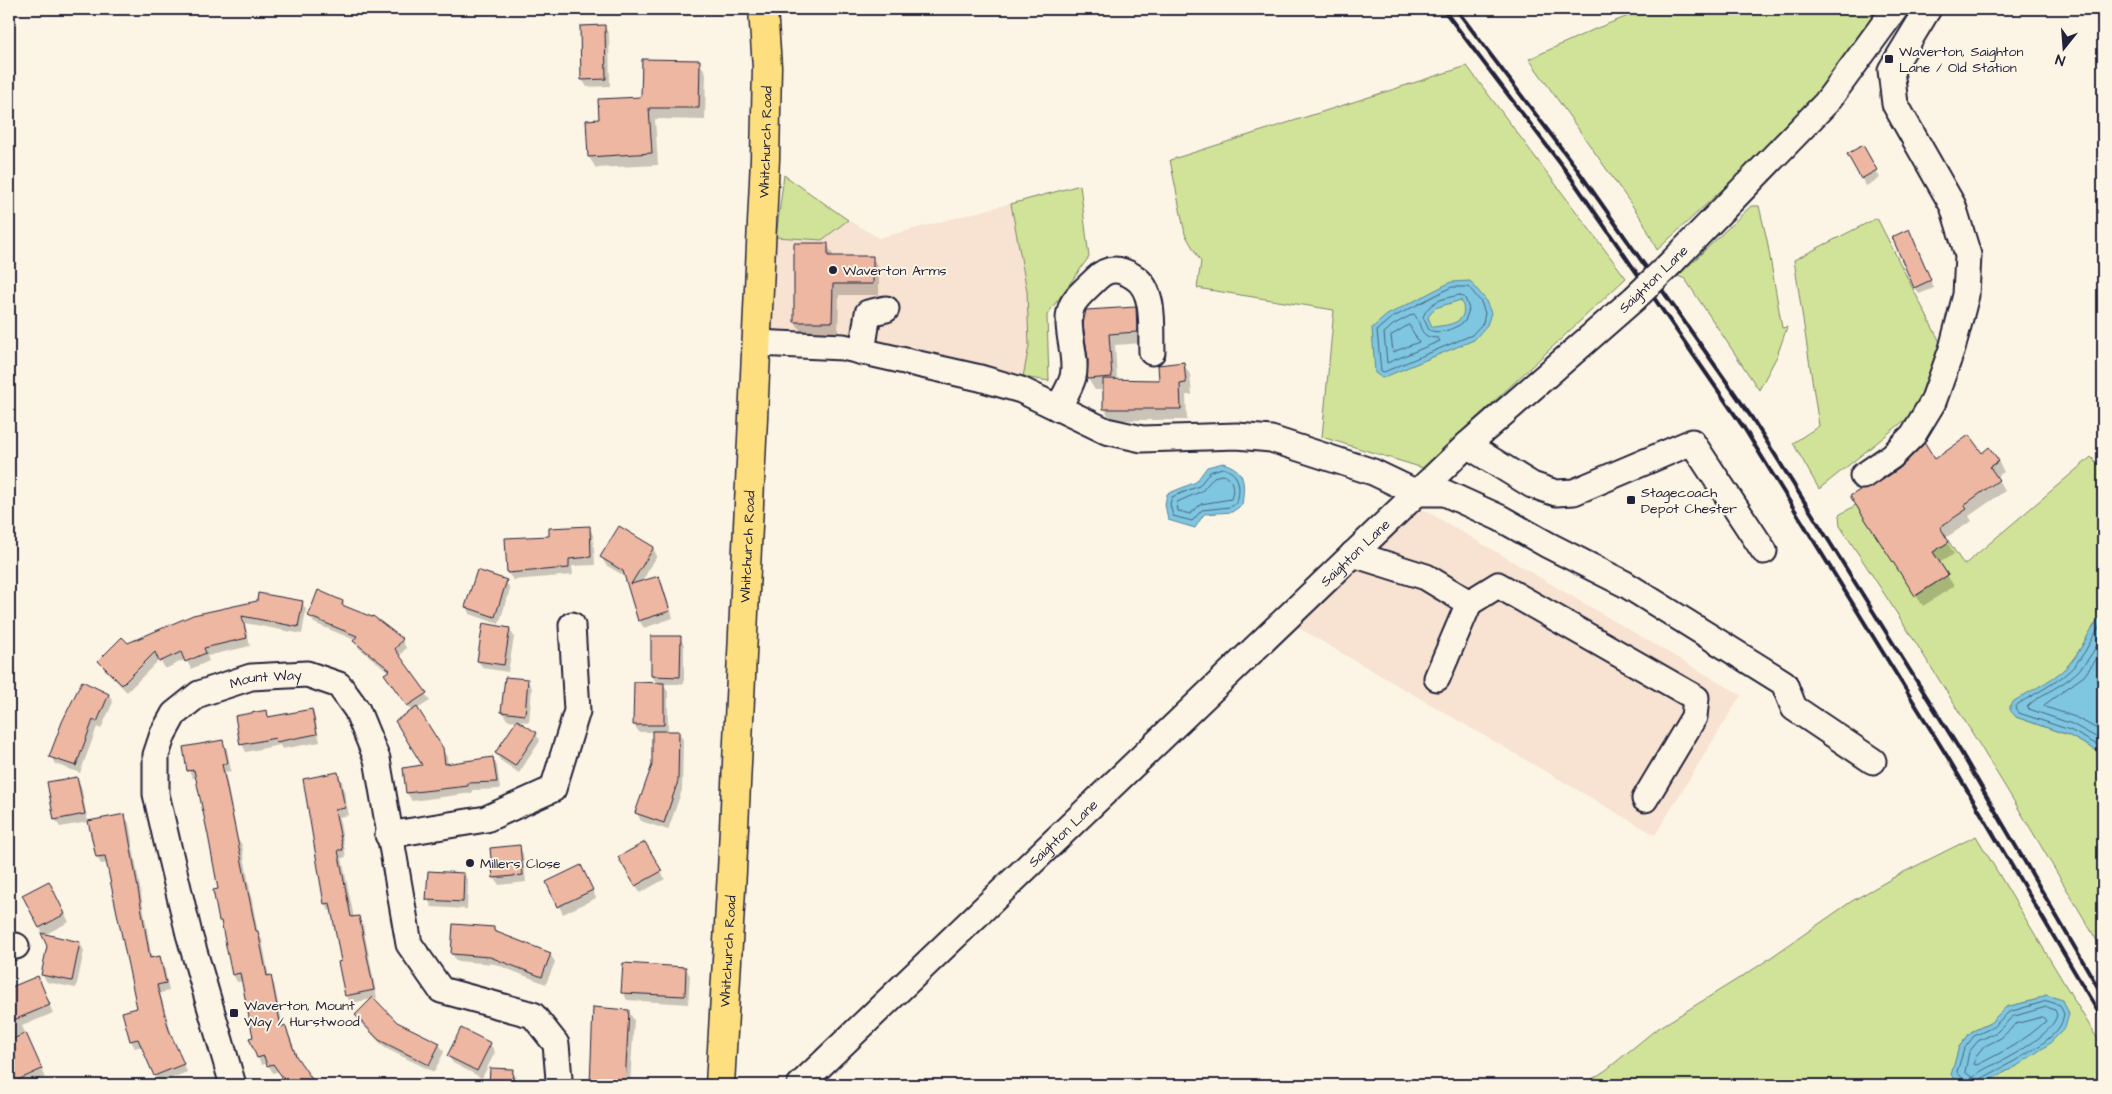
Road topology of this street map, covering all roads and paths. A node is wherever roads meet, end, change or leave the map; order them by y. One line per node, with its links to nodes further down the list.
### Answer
1 (763, 9): 5 (highway, Whitchurch Road)
2 (1896, 9): 9 (street, Saighton Lane, bridge)
3 (1928, 9): 10 (street)
4 (886, 309): 6 (street)
5 (756, 343): 6 (street); 22 (highway, Whitchurch Road)
6 (862, 352): 8 (street)
7 (1152, 352): 8 (street)
8 (1058, 408): 11 (street)
9 (1467, 445): 11 (street, Saighton Lane); 12 (street)
10 (1863, 476)
11 (1417, 493): 13 (street, Saighton Lane); 17 (street)
12 (1764, 551)
13 (1353, 554): 14 (street); 23 (street, Saighton Lane)
14 (1469, 602): 16 (street); 18 (street)
15 (572, 626): 19 (street)
16 (1437, 678)
17 (1873, 762)
18 (1645, 799)
19 (388, 835): 20 (street, Mount Way); 21 (street, Mount Way)
20 (232, 1085)
21 (558, 1085)
22 (720, 1085)
23 (800, 1085)

